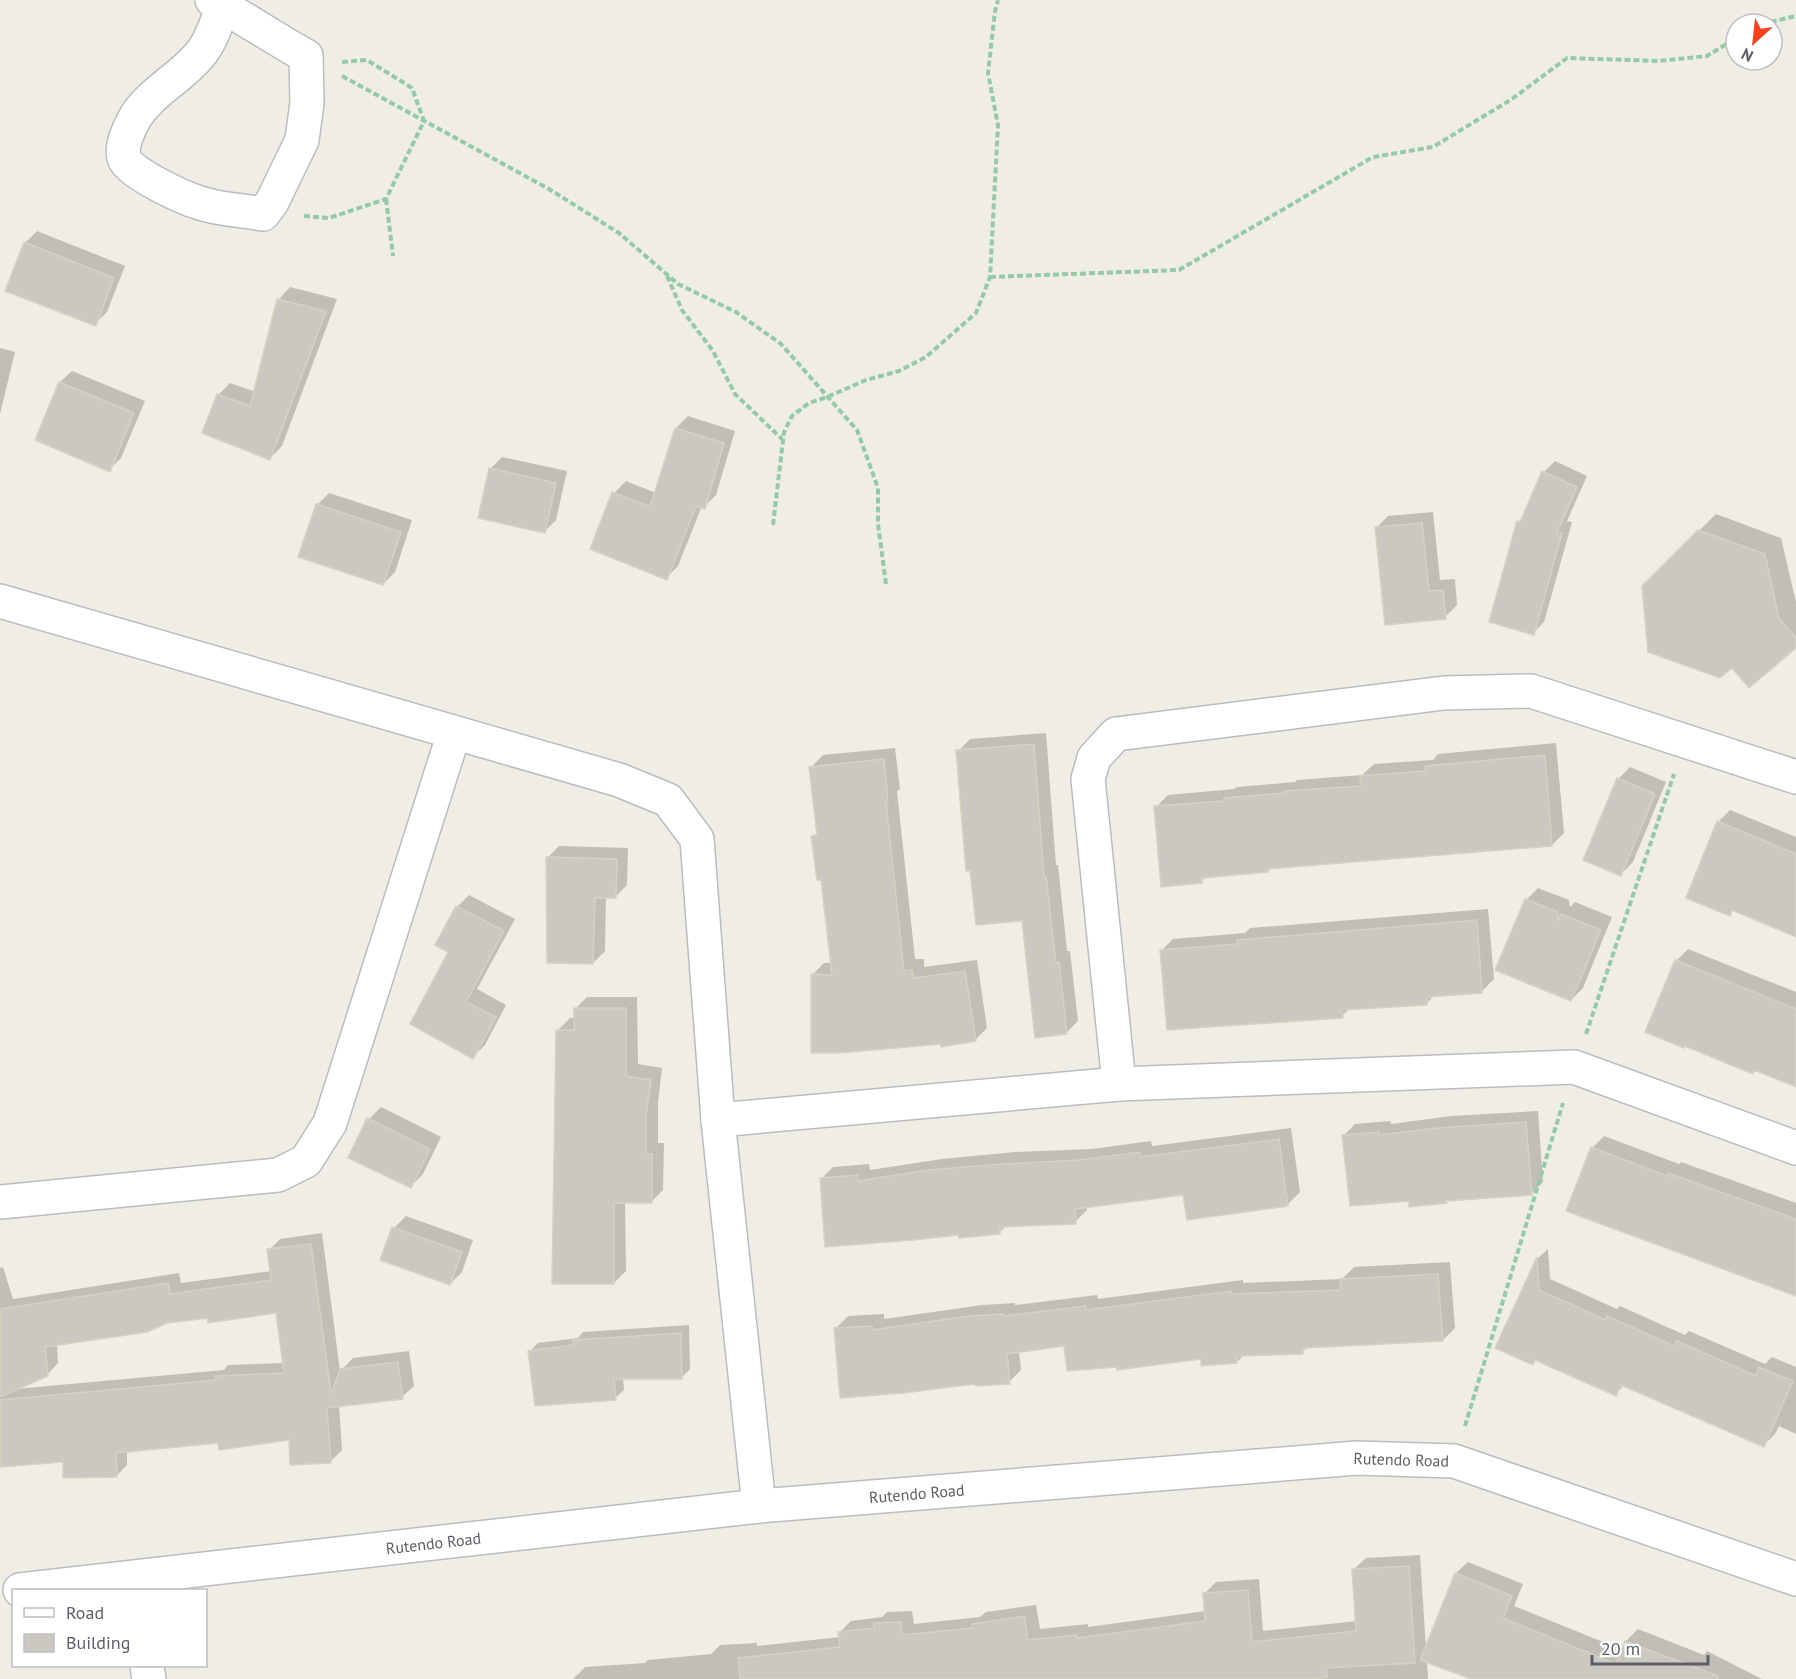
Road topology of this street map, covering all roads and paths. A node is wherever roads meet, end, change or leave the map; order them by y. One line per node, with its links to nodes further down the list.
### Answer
1 (998, 0): 10 (path)
2 (218, 3): 4 (street); 7 (street)
3 (1724, 45): 10 (path)
4 (313, 60): 5 (path); 5 (path); 7 (street)
5 (424, 121): 6 (path); 9 (path)
6 (386, 199): 7 (path); 8 (path)
7 (263, 214)
8 (393, 256)
9 (666, 274): 11 (path); 12 (path)
10 (990, 277): 11 (path)
11 (827, 398): 12 (path); 14 (path)
12 (783, 440): 13 (path)
13 (773, 525)
14 (886, 584)
15 (0, 601): 16 (street)
16 (454, 733): 19 (street); 21 (street)
17 (1796, 777): 18 (street)
18 (1119, 1084): 19 (street); 20 (street)
19 (718, 1120): 22 (street)
20 (1796, 1148)
21 (0, 1202)
22 (759, 1506): 23 (street, Rutendo Road); 24 (street, Rutendo Road)
23 (1796, 1579)
24 (140, 1584): 25 (street, Rutendo Road)
25 (40, 1589)

